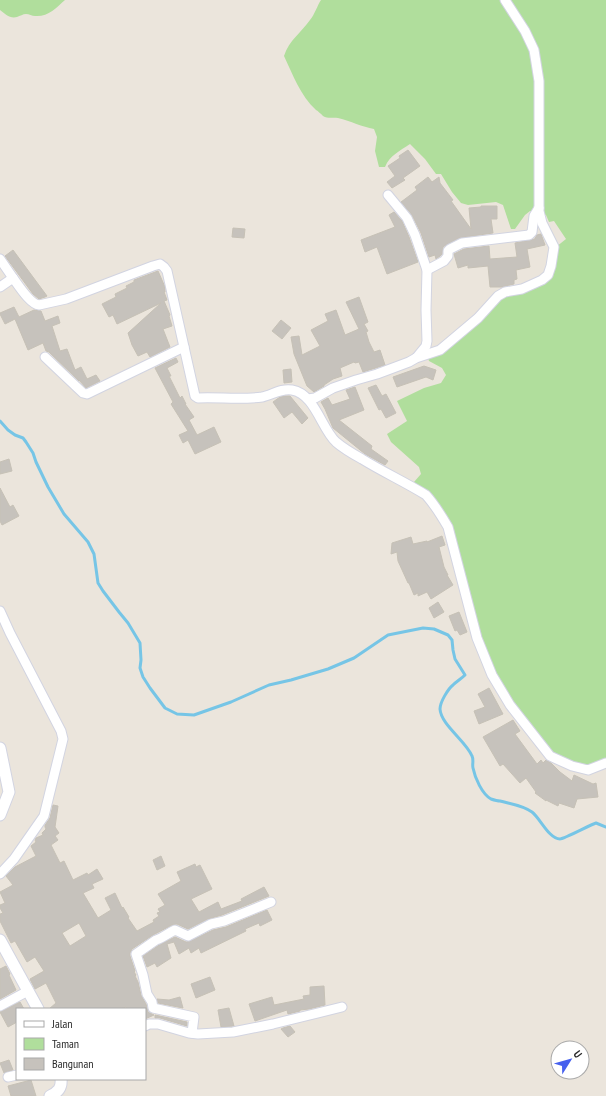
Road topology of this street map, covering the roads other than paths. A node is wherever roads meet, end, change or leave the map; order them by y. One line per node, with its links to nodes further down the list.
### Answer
1 (505, 0): 3 (street)
2 (388, 195): 5 (street)
3 (539, 208): 5 (street); 10 (street)
4 (0, 259): 6 (street)
5 (427, 270): 10 (street)
6 (13, 278): 7 (street); 8 (street)
7 (0, 286)
8 (184, 347): 9 (street); 11 (street)
9 (45, 357)
10 (416, 358): 11 (street)
11 (308, 399): 14 (street)
12 (0, 611): 16 (street)
13 (0, 748): 15 (street)
14 (606, 763)
15 (0, 815)
16 (0, 874)
17 (271, 902): 24 (street)
18 (0, 940): 19 (street)
19 (28, 991): 20 (street); 22 (street)
20 (0, 1006)
21 (342, 1007): 24 (street)
22 (37, 1008)
23 (146, 1026): 24 (street)
24 (192, 1033)
25 (62, 1080): 26 (street)
26 (50, 1096)

